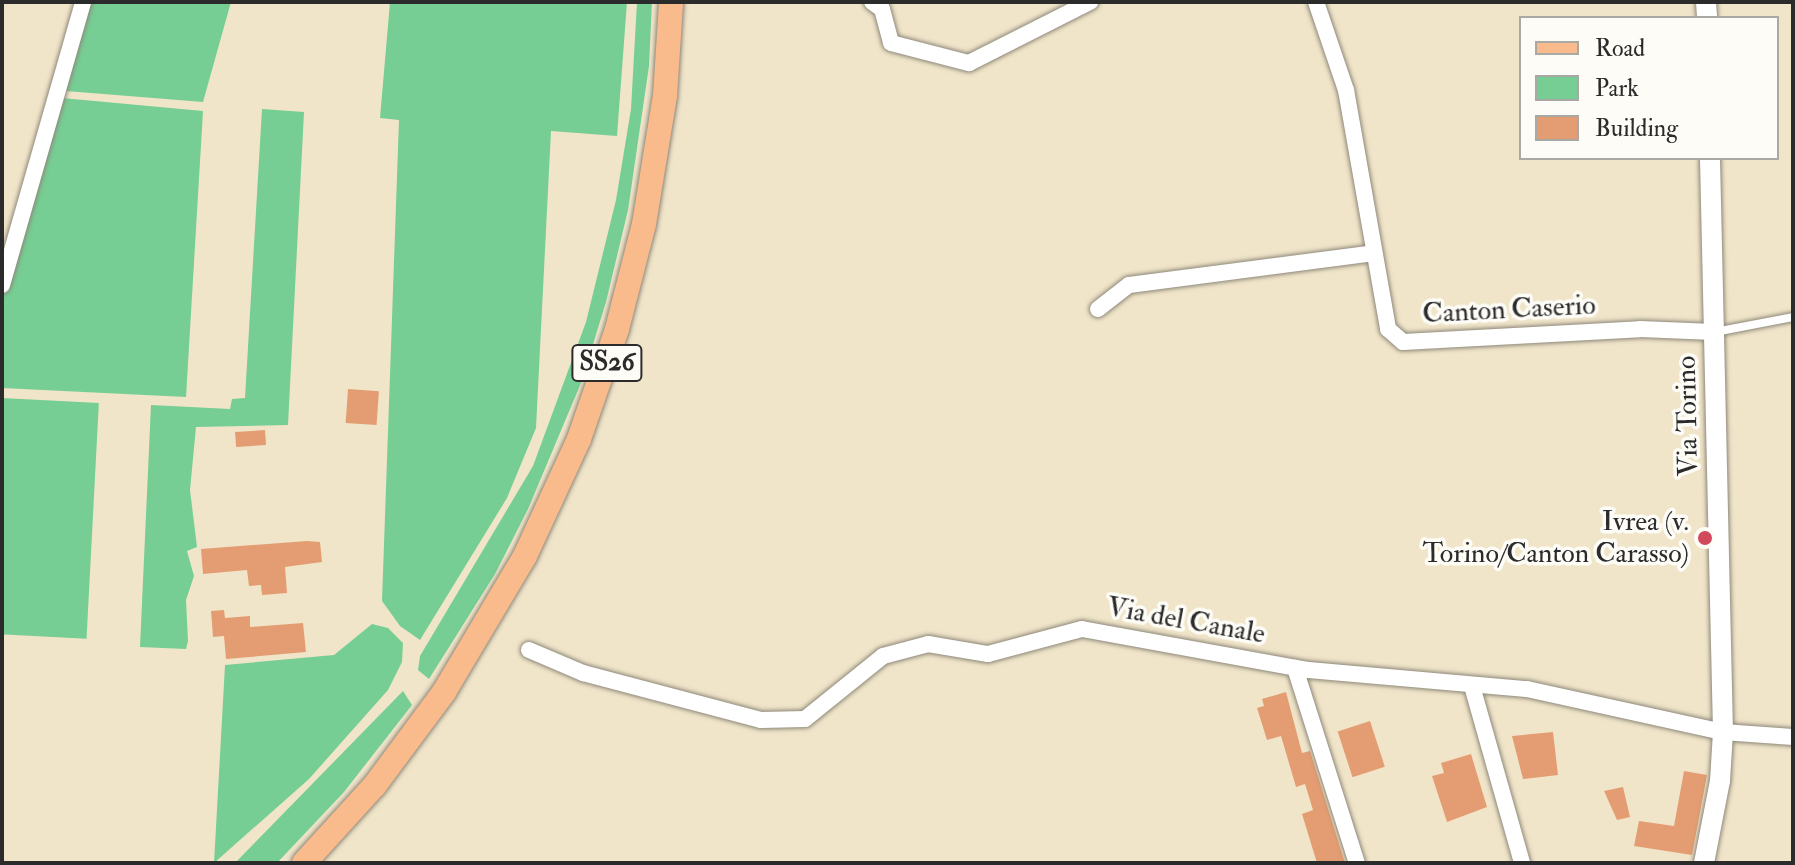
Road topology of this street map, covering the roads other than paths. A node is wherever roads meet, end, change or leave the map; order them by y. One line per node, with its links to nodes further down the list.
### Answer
1 (83, 2): 8 (street)
2 (671, 2): 17 (main road, SS26)
3 (872, 2): 4 (street)
4 (1090, 2)
5 (1316, 2): 7 (street, Canton Caserio)
6 (1710, 160): 11 (street, Via Torino)
7 (1374, 253): 9 (street); 11 (street, Canton Caserio)
8 (2, 285)
9 (1098, 309)
10 (1793, 317): 11 (lane)
11 (1714, 332): 15 (street, Via Torino)
12 (529, 650): 13 (street, Via del Canale)
13 (1295, 668): 14 (street, Via del Canale); 18 (street)
14 (1472, 686): 15 (street, Via del Canale); 19 (street)
15 (1723, 732): 16 (street, Via del Canale); 20 (street, Via Torino)
16 (1793, 737)
17 (304, 863)
18 (1357, 863)
19 (1522, 863)
20 (1704, 863)

